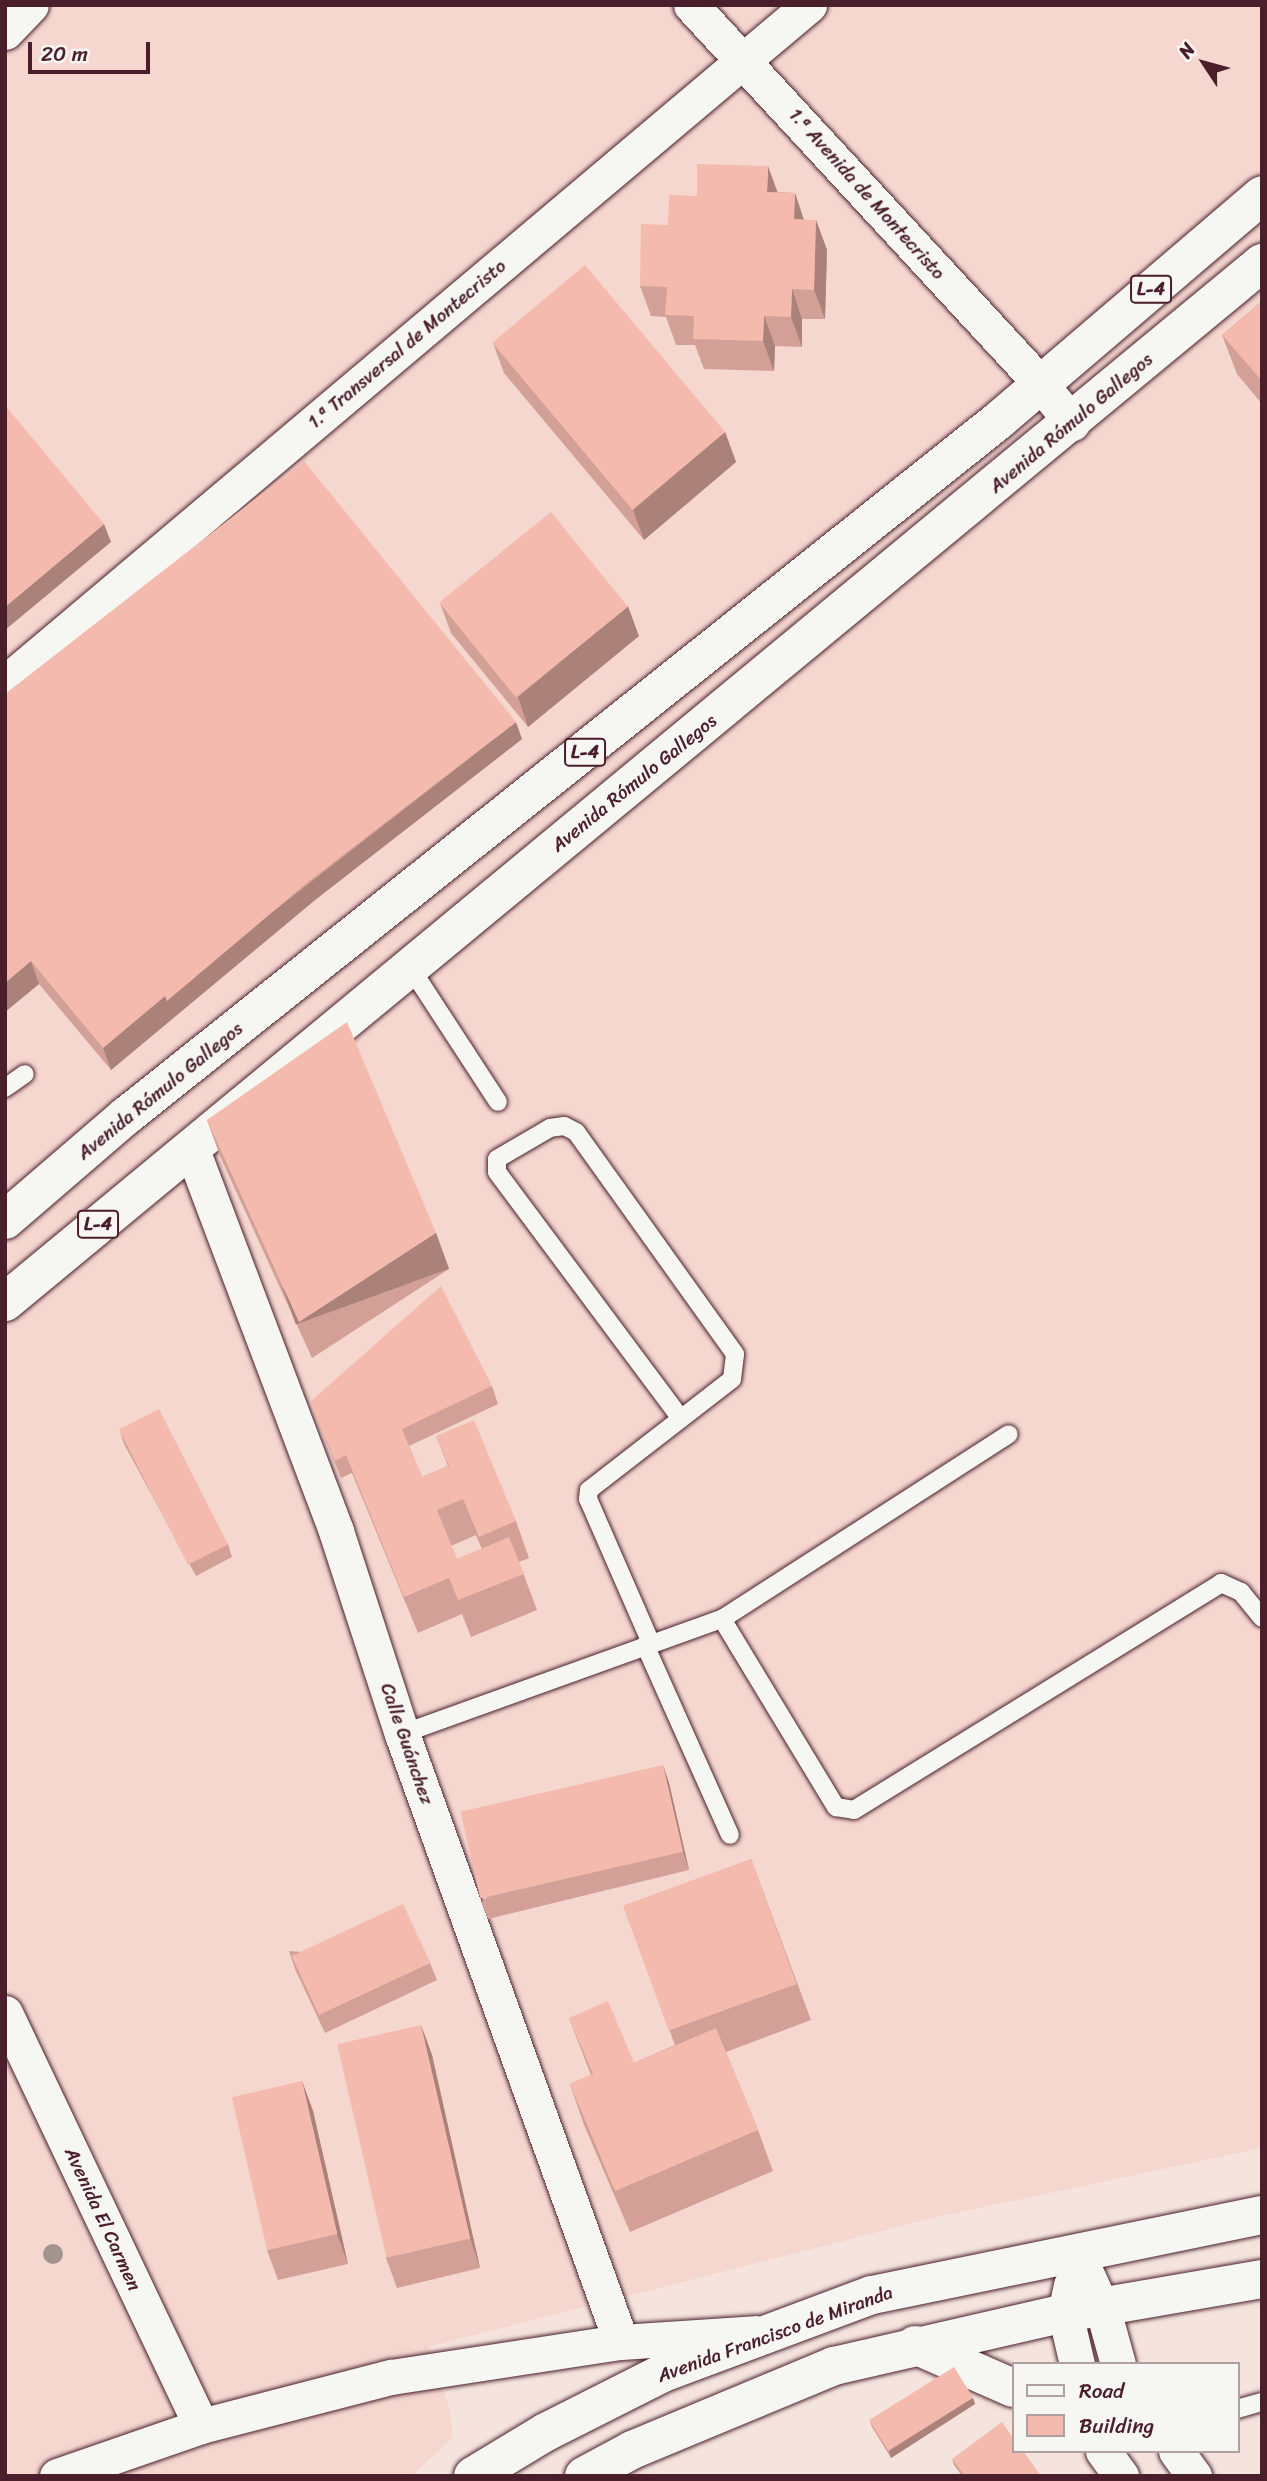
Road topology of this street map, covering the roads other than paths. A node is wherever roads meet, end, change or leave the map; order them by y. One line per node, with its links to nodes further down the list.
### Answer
1 (31, 5): 4 (street)
2 (691, 5): 5 (street, 1.ª Avenida de Montecristo)
3 (809, 5): 5 (street, 1.ª Transversal de Montecristo)
4 (5, 32)
5 (744, 60): 8 (street, 1.ª Avenida de Montecristo); 10 (street, 1.ª Transversal de Montecristo)
6 (1262, 195): 8 (main road, Avenida Rómulo Gallegos / L-4)
7 (1262, 263): 9 (main road, Avenida Rómulo Gallegos / L-4)
8 (1041, 384): 9 (street, 1.ª Avenida de Montecristo); 16 (main road, Avenida Rómulo Gallegos / L-4)
9 (1072, 423): 11 (main road, Avenida Rómulo Gallegos / L-4)
10 (5, 683)
11 (410, 967): 14 (lane); 15 (main road, Avenida Rómulo Gallegos / L-4)
12 (25, 1074): 13 (lane)
13 (5, 1088)
14 (498, 1102)
15 (191, 1147): 17 (main road, Avenida Rómulo Gallegos / L-4); 23 (street, Calle Guánchez)
16 (5, 1220)
17 (5, 1302)
18 (679, 1416): 18 (lane); 22 (lane)
19 (1009, 1434): 21 (lane)
20 (1262, 1618): 21 (lane)
21 (722, 1619): 22 (lane)
22 (648, 1644): 23 (lane); 24 (lane)
23 (402, 1734): 32 (street, Calle Guánchez)
24 (730, 1835)
25 (5, 2013): 39 (street, Avenida El Carmen)
26 (1262, 2215): 27 (main road, Avenida Francisco de Miranda)
27 (1078, 2255): 29 (street); 30 (street); 31 (main road, Avenida Francisco de Miranda)
28 (1262, 2279): 29 (main road)
29 (1103, 2310): 30 (main road); 35 (street)
30 (1065, 2314): 33 (main road); 34 (street)
31 (776, 2331): 32 (street); 43 (main road, Avenida Francisco de Miranda)
32 (621, 2342): 39 (street)
33 (915, 2345): 36 (main road); 44 (main road)
34 (1077, 2362)
35 (1117, 2362)
36 (1012, 2388)
37 (1262, 2402): 38 (lane)
38 (1239, 2408)
39 (201, 2426): 42 (street)
40 (1104, 2453): 45 (street)
41 (1177, 2453): 46 (street)
42 (57, 2476)
43 (473, 2476)
44 (584, 2476)
45 (1121, 2476)
46 (1194, 2476)

